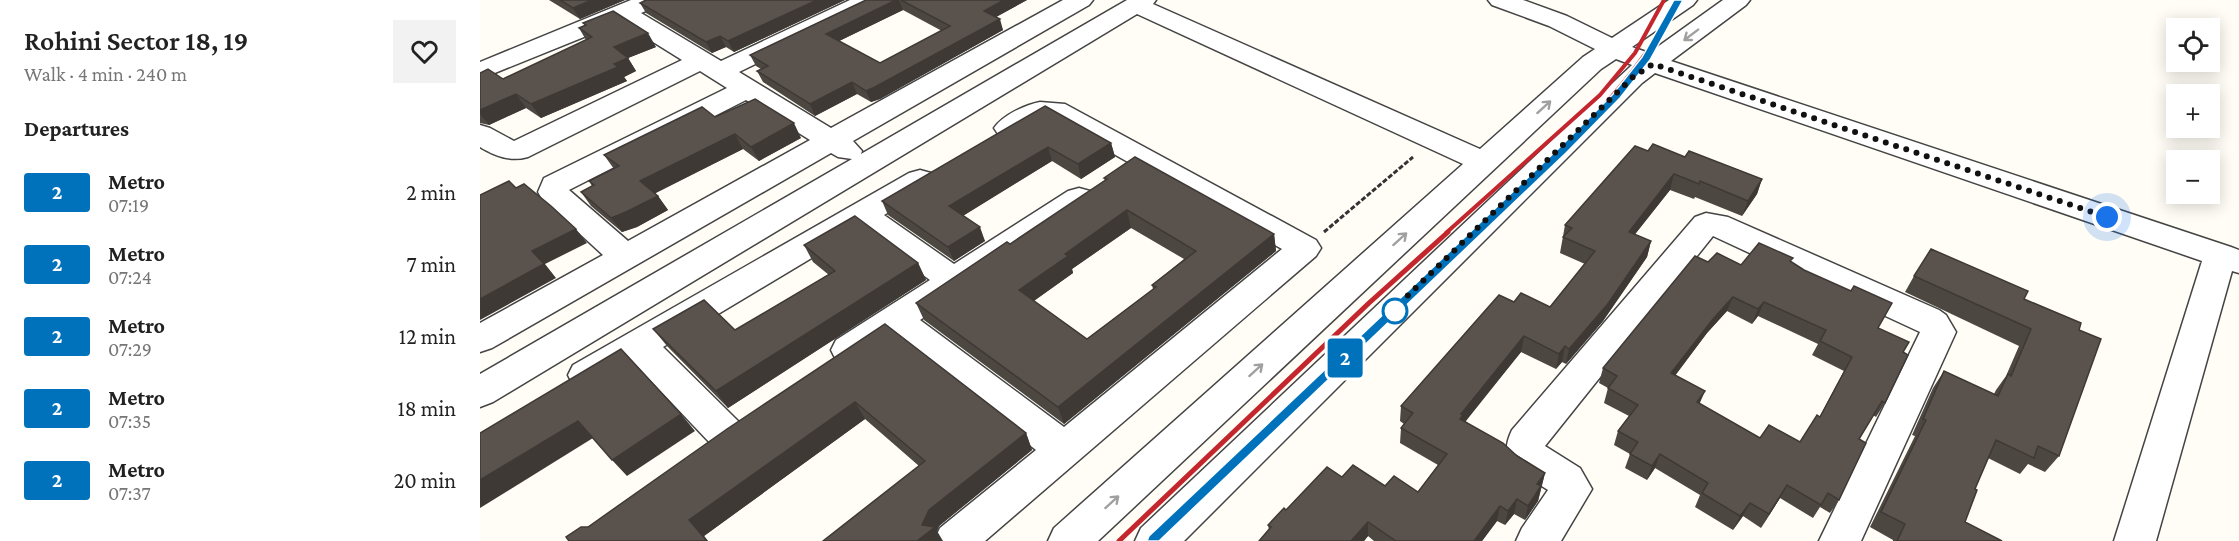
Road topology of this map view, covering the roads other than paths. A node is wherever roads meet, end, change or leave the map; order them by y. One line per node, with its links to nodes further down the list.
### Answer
1 (652, 0): 8 (street)
2 (868, 0): 12 (street)
3 (1081, 0): 16 (street)
4 (1500, 0): 9 (street)
5 (1684, 0): 9 (street)
6 (1738, 0): 11 (street, one-way to 11)
7 (1140, 3): 19 (street); 20 (street)
8 (612, 6): 10 (street); 12 (street); 13 (street)
9 (1614, 49): 11 (street); 19 (street, one-way to 9)
10 (480, 50)
11 (1653, 64): 24 (street); 36 (street)
12 (710, 66): 14 (street); 15 (street)
13 (480, 72)
14 (747, 89): 16 (street); 23 (street)
15 (480, 134)
16 (832, 141): 20 (street); 23 (street)
17 (980, 145): 18 (street)
18 (1140, 157): 25 (street); 33 (street)
19 (1484, 162): 35 (street, one-way to 19)
20 (868, 163): 31 (street)
21 (940, 168): 22 (street)
22 (861, 214): 25 (street); 28 (street)
23 (626, 257): 27 (street)
24 (2230, 258): 39 (street)
25 (954, 281): 26 (street)
26 (895, 320): 29 (street); 33 (street)
27 (480, 339)
28 (638, 344): 30 (street); 32 (street)
29 (819, 370)
30 (559, 391)
31 (480, 392)
32 (725, 434)
33 (1065, 450): 34 (street)
34 (956, 541)
35 (1069, 541)
36 (1156, 541)
37 (1537, 541): 38 (street)
38 (1840, 541)
39 (2135, 541)

